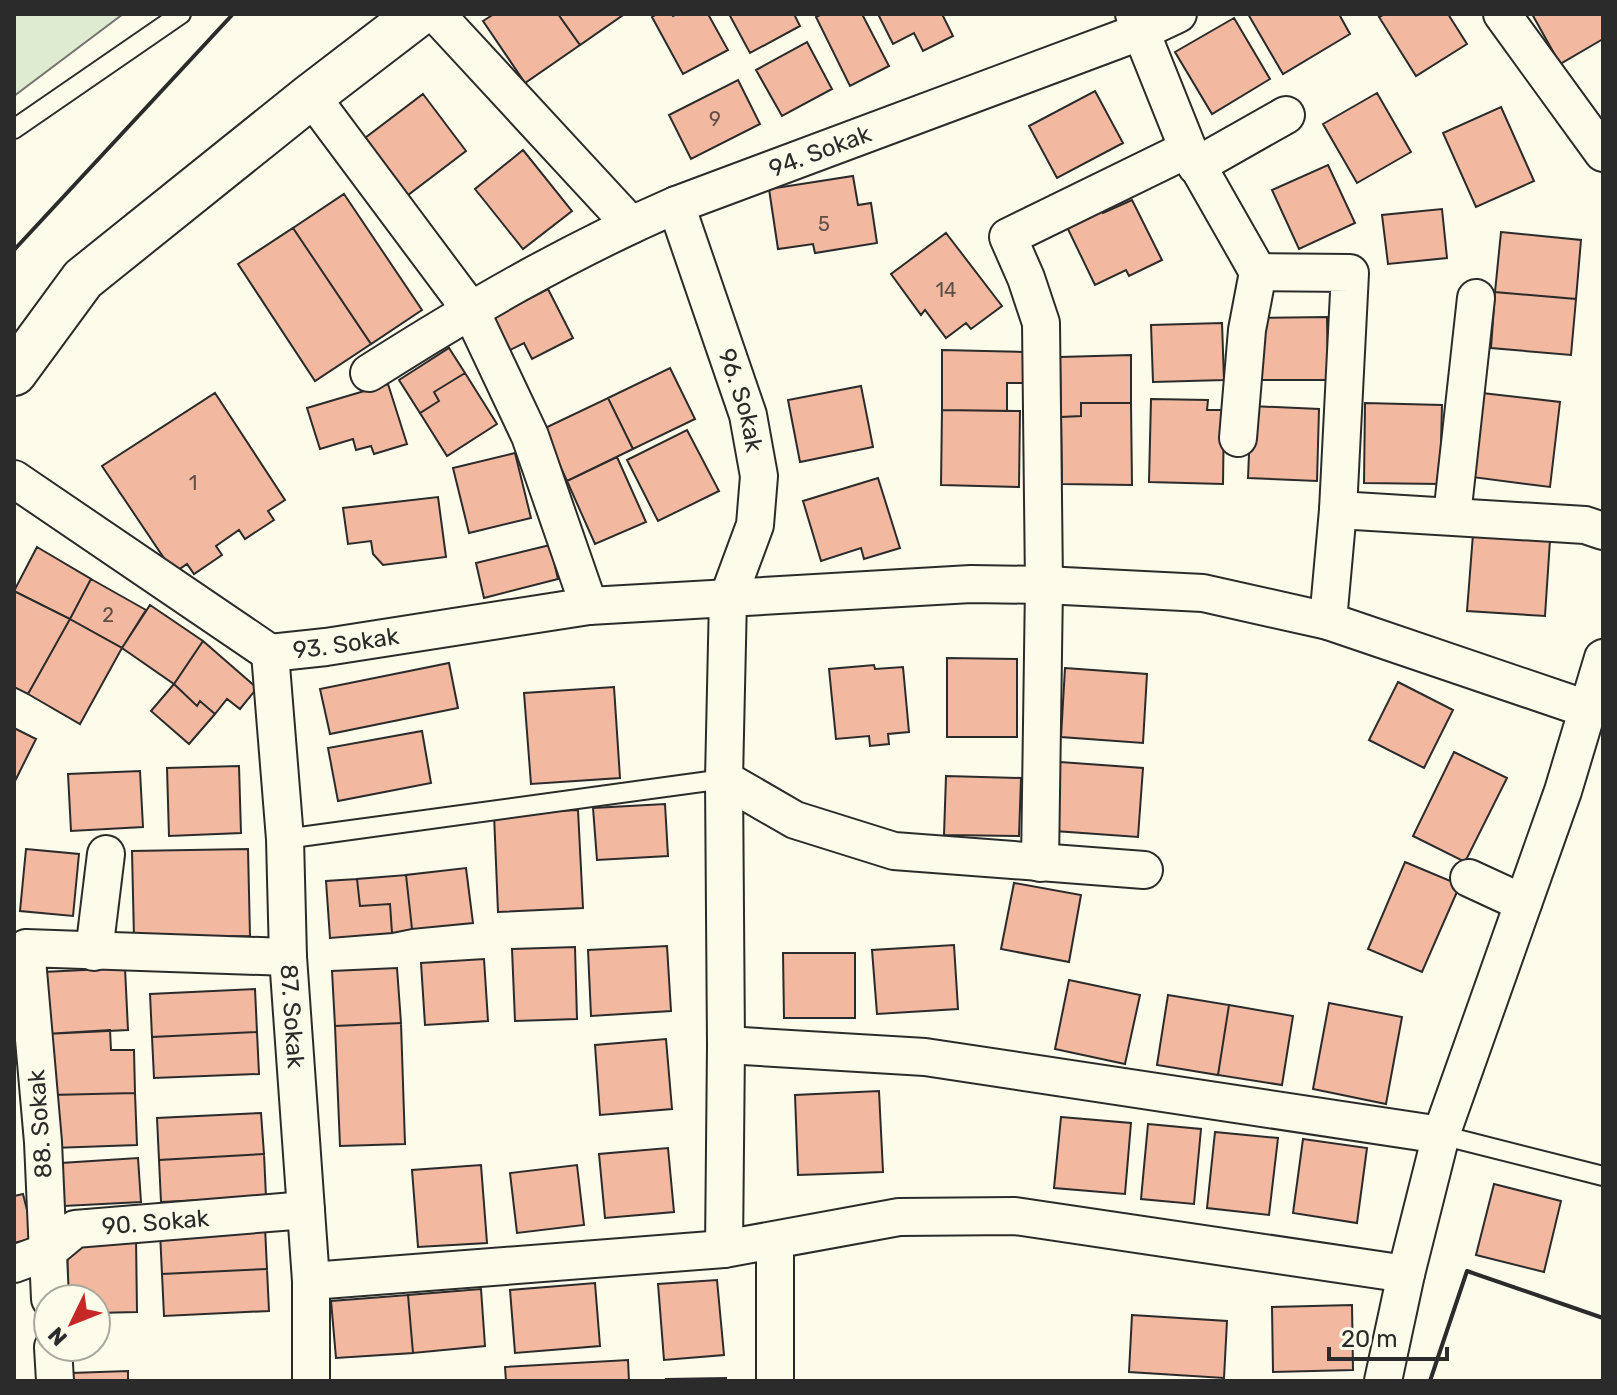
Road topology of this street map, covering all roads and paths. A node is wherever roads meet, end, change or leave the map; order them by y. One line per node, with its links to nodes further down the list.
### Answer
1 (181, 14): 9 (lane)
2 (418, 14): 7 (street)
3 (436, 14): 13 (street)
4 (1178, 14): 6 (street, 94. Sokak)
5 (1502, 14): 10 (street)
6 (1138, 23): 11 (street); 12 (street, 94. Sokak)
7 (311, 96): 16 (street); 17 (street)
8 (1286, 115): 11 (street)
9 (14, 129)
10 (1603, 153)
11 (1192, 158): 14 (street); 24 (street)
12 (676, 205): 13 (street, 94. Sokak); 25 (street, 96. Sokak)
13 (631, 225): 16 (street, 94. Sokak)
14 (1258, 272): 19 (street); 21 (street)
15 (1476, 298): 22 (street)
16 (470, 309): 18 (street, 94. Sokak); 26 (street)
17 (14, 373)
18 (369, 373)
19 (1238, 438)
20 (14, 479): 28 (street, 93. Sokak)
21 (1338, 510): 22 (street); 27 (street)
22 (1452, 516): 23 (street)
23 (1603, 531)
24 (1044, 585): 25 (street, 93. Sokak); 27 (street, 93. Sokak); 34 (street)
25 (728, 598): 26 (street, 93. Sokak); 31 (street, 96. Sokak)
26 (589, 606): 28 (street, 93. Sokak)
27 (1328, 621): 30 (street, 93. Sokak)
28 (270, 653): 32 (street, 87. Sokak)
29 (1603, 658): 30 (street)
30 (1587, 709): 37 (street)
31 (724, 779): 32 (lane); 34 (street); 40 (street, 96. Sokak)
32 (285, 839): 39 (street, 87. Sokak)
33 (106, 854): 38 (street)
34 (1040, 863): 35 (street)
35 (1144, 870)
36 (1469, 878): 37 (street)
37 (1523, 903): 41 (street)
38 (94, 952): 39 (street); 46 (street, 88. Sokak)
39 (288, 957): 43 (street, 87. Sokak)
40 (726, 1045): 41 (street); 45 (street, 96. Sokak)
41 (1441, 1135): 42 (lane); 48 (street)
42 (1603, 1176)
43 (306, 1210): 46 (street, 90. Sokak); 49 (street, 87. Sokak)
44 (775, 1241): 45 (street); 48 (street); 52 (street)
45 (724, 1249): 49 (street)
46 (47, 1252): 47 (street, 90. Sokak); 50 (street, 88. Sokak)
47 (14, 1264)
48 (1406, 1274): 53 (street)
49 (311, 1281): 51 (street, 87. Sokak)
50 (49, 1283)
51 (311, 1381)
52 (775, 1381)
53 (1383, 1381)

